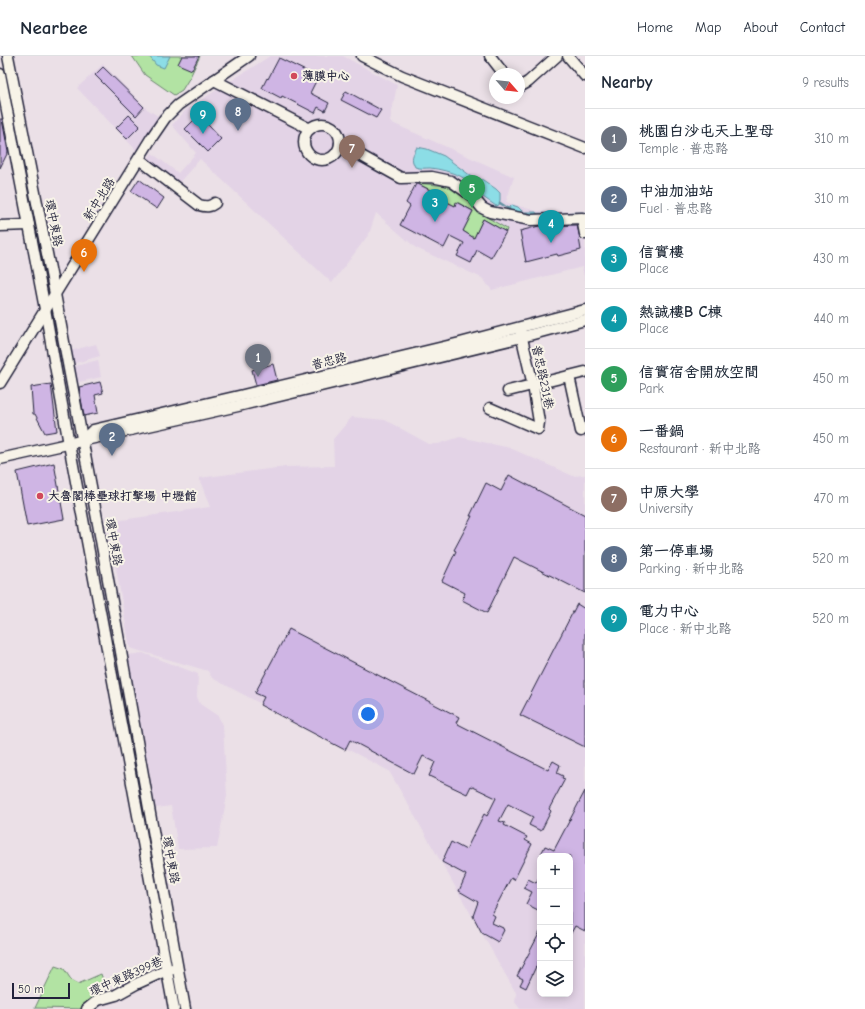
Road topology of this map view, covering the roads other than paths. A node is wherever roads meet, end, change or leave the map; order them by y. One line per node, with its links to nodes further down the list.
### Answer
1 (8, 56): 21 (street, 環中東路)
2 (249, 56): 10 (street, 新中北路)
3 (362, 56): 14 (street)
4 (490, 56): 7 (street)
5 (557, 56): 11 (street)
6 (568, 56): 9 (street)
7 (499, 68)
8 (0, 74): 18 (street, 環中東路)
9 (585, 76)
10 (214, 80): 12 (street); 15 (street, 新中北路)
11 (525, 84)
12 (310, 129): 13 (street); 13 (street)
13 (340, 144): 17 (street)
14 (585, 148)
15 (139, 158): 16 (street); 21 (street, 新中北路)
16 (215, 203)
17 (584, 218): 20 (street)
18 (29, 225): 19 (street); 22 (street, 環中東路)
19 (0, 226)
20 (585, 234)
21 (55, 294): 22 (street, 新中北路); 34 (street, 環中東路)
22 (45, 309): 29 (street, 新中北路); 35 (street, 環中東路)
23 (585, 310): 25 (street, 普忠路)
24 (585, 320): 26 (street, 普忠路)
25 (519, 326): 26 (street, 普忠路231巷); 34 (street, 普忠路)
26 (522, 337): 30 (street, 普忠路231巷); 34 (street, 普忠路)
27 (585, 372): 28 (street)
28 (570, 376): 30 (street); 33 (street)
29 (0, 383)
30 (533, 385): 31 (street); 32 (street, 普忠路231巷)
31 (508, 391)
32 (490, 408)
33 (581, 431)
34 (82, 441): 35 (street, 普忠路); 37 (street, 環中東路)
35 (69, 444): 36 (street, 普忠路); 38 (street, 環中東路)
36 (0, 459)
37 (177, 968): 38 (street, 環中東路399巷); 41 (street, 環中東路)
38 (167, 970): 39 (street, 環中東路399巷); 40 (street, 環中東路)
39 (87, 1009)
40 (174, 1009)
41 (185, 1009)

